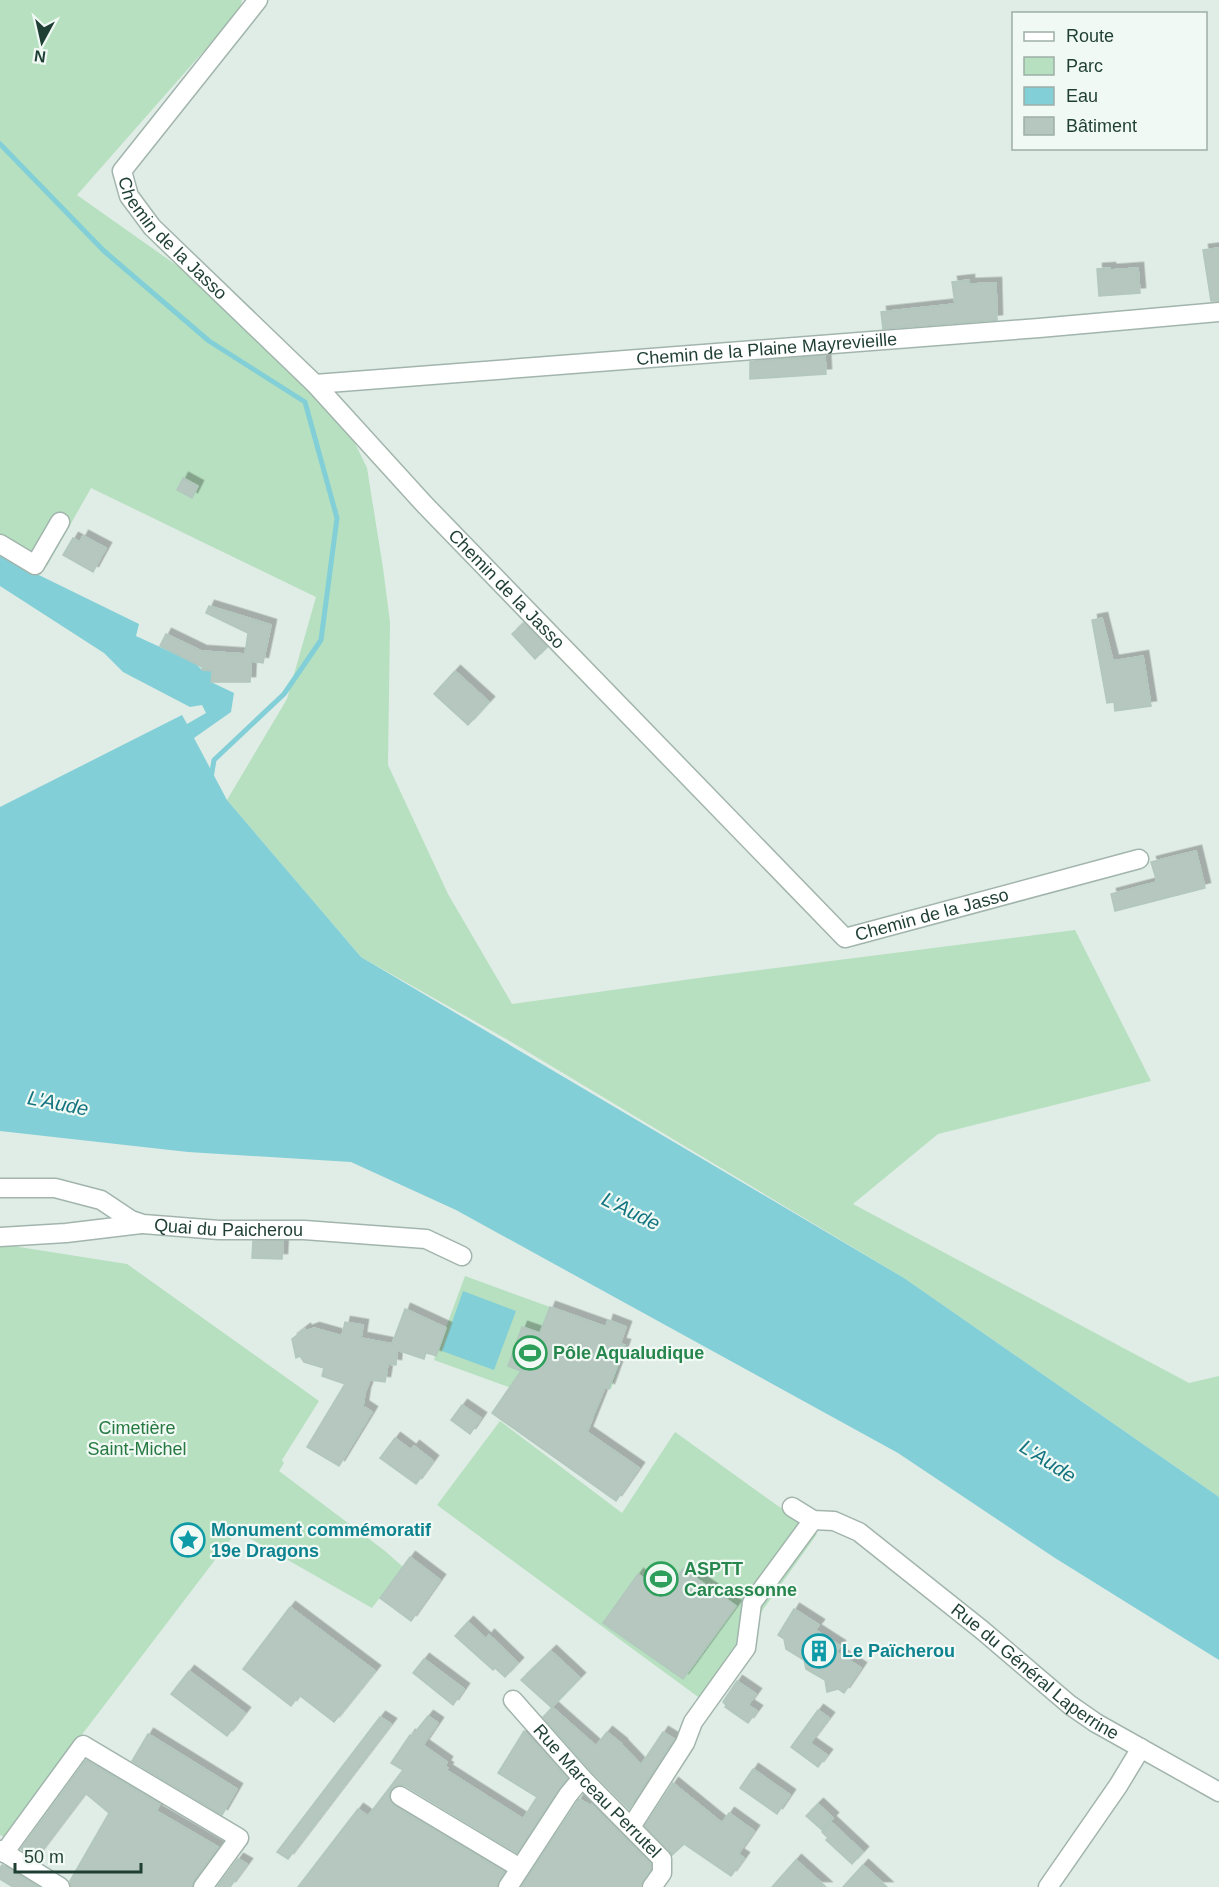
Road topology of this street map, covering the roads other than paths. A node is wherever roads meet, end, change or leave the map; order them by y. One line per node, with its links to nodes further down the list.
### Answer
1 (258, 0): 3 (street, Chemin de la Jasso)
2 (1219, 312): 3 (street, Chemin de la Plaine Mayrevieille)
3 (315, 384): 6 (street, Chemin de la Jasso)
4 (60, 522): 5 (street)
5 (0, 544)
6 (1139, 859)
7 (0, 1188): 8 (street, Quai du Paicherou)
8 (143, 1224): 9 (street); 10 (street, Quai du Paicherou)
9 (0, 1237)
10 (462, 1256)
11 (792, 1507): 12 (street, Rue du Général Laperrine)
12 (813, 1520): 14 (street, Rue du Général Laperrine); 18 (street)
13 (513, 1700): 15 (street, Rue Marceau Perrutel)
14 (1141, 1748): 16 (street); 25 (street, Rue du Général Laperrine)
15 (582, 1778): 18 (street, Rue Marceau Perrutel); 20 (street)
16 (1219, 1792)
17 (399, 1796): 20 (street)
18 (631, 1827): 24 (street, Rue Marceau Perrutel)
19 (2, 1852): 21 (street); 22 (street)
20 (520, 1868): 23 (street)
21 (60, 1887)
22 (203, 1887)
23 (508, 1887)
24 (652, 1887)
25 (1048, 1887)

